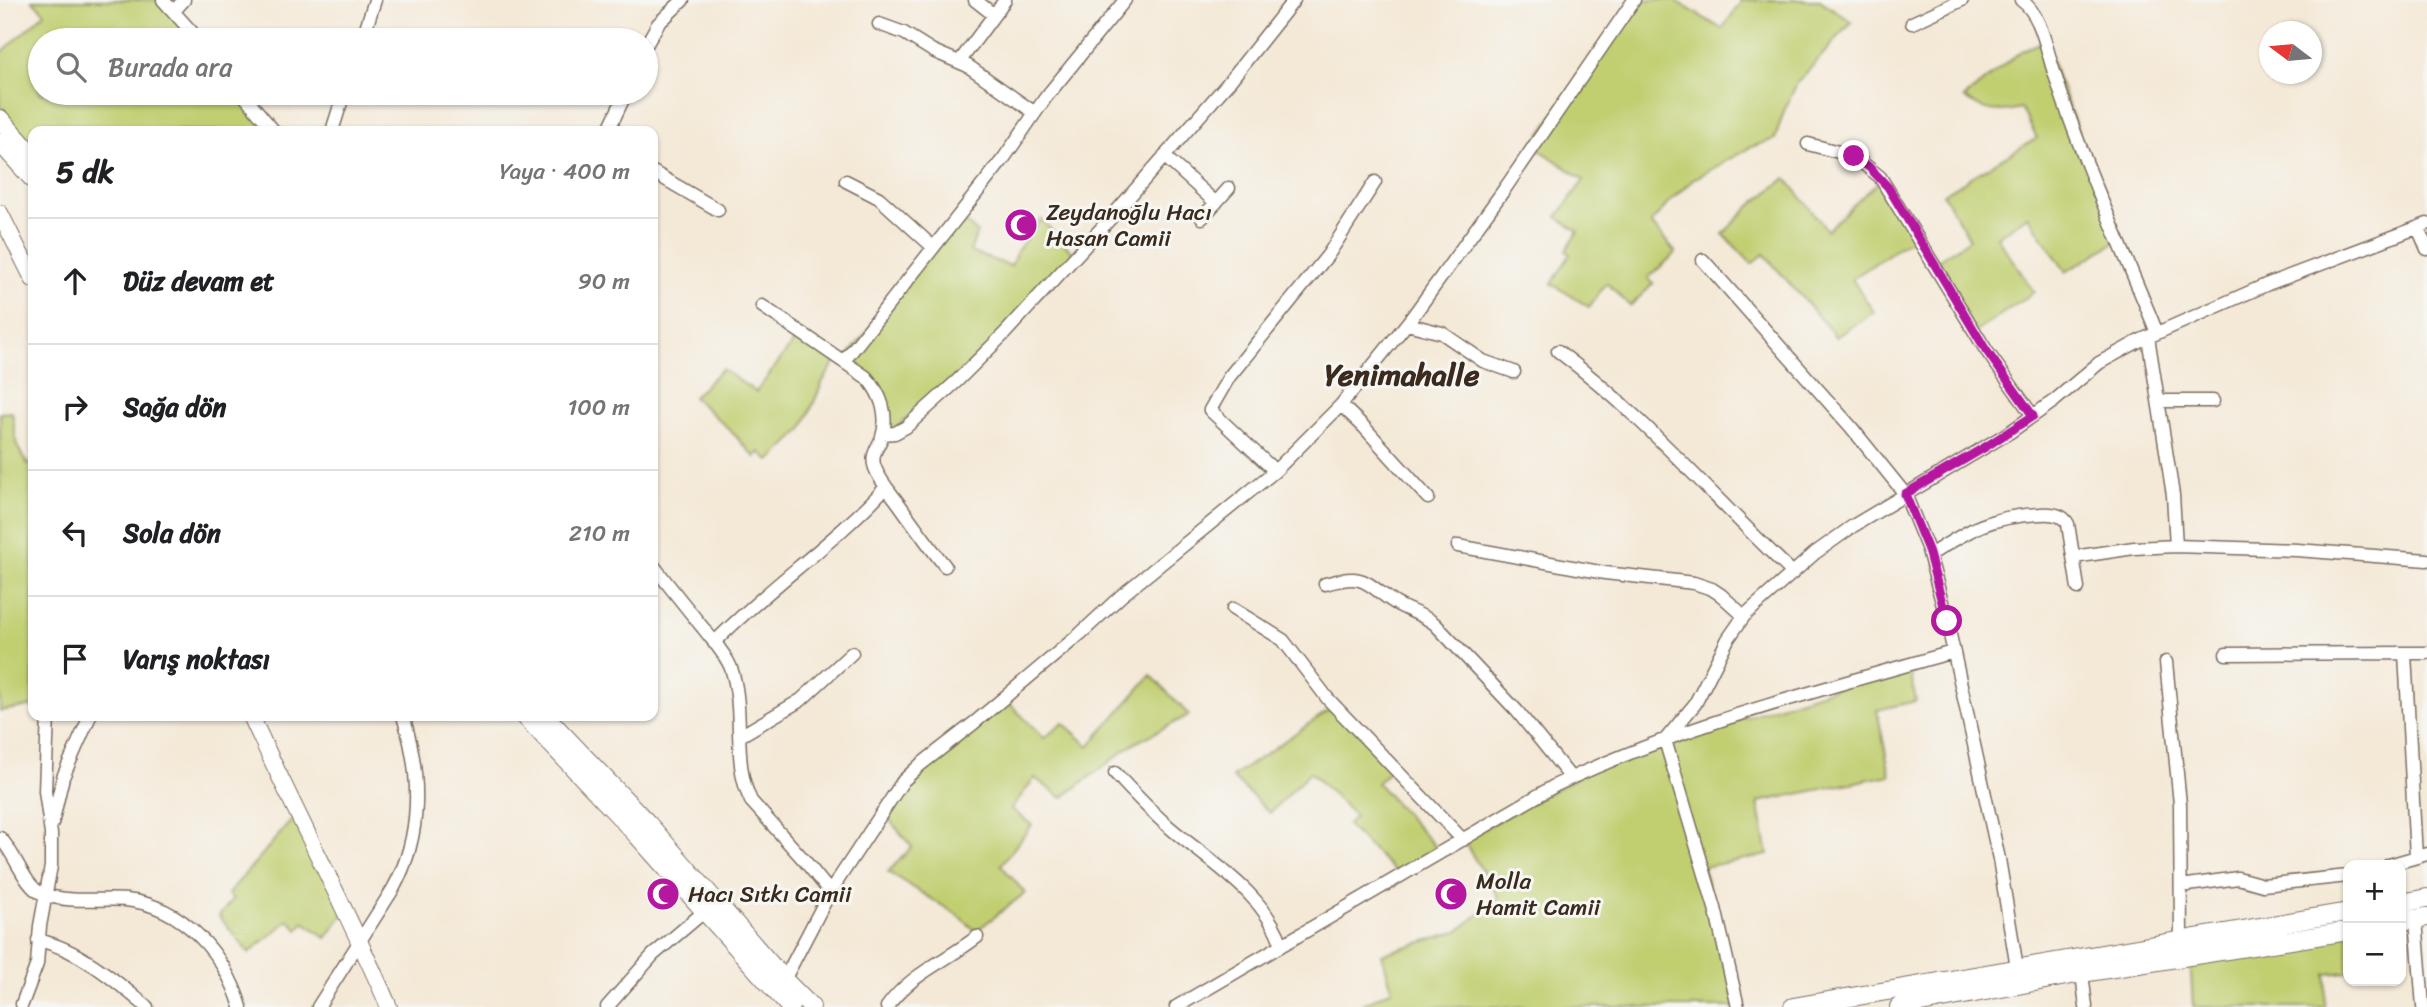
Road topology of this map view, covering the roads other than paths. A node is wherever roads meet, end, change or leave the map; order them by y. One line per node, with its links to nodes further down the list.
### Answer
1 (163, 0): 12 (street)
2 (184, 0): 12 (street)
3 (376, 0): 17 (street)
4 (683, 0): 18 (street)
5 (975, 0): 13 (street)
6 (1005, 0): 13 (street)
7 (1125, 0): 23 (street)
8 (1294, 0): 31 (street)
9 (1634, 0): 47 (street)
10 (1962, 0): 14 (street)
11 (2021, 0): 48 (street)
12 (174, 11): 16 (street)
13 (994, 15): 19 (street)
14 (1912, 23)
15 (879, 24): 19 (street)
16 (189, 28)
17 (366, 28)
18 (656, 28)
19 (960, 61): 23 (street)
20 (252, 105): 25 (street)
21 (341, 105): 26 (street)
22 (620, 105): 27 (street)
23 (1035, 113): 42 (street)
24 (0, 119): 30 (main road)
25 (270, 126)
26 (334, 126)
27 (610, 126)
28 (0, 142): 32 (main road)
29 (1808, 144): 55 (street)
30 (28, 150)
31 (1164, 156): 37 (street); 56 (street)
32 (28, 173)
33 (658, 175): 38 (street)
34 (846, 181): 42 (street)
35 (1375, 182): 57 (street)
36 (1228, 188): 37 (street)
37 (1216, 203): 40 (street)
38 (718, 210)
39 (0, 213): 45 (street)
40 (1202, 218)
41 (2423, 226): 43 (street); 48 (street)
42 (933, 247): 50 (street)
43 (2427, 249)
44 (1703, 260): 59 (street)
45 (28, 269)
46 (762, 306): 50 (street)
47 (1407, 324): 51 (street); 54 (street)
48 (2152, 335): 52 (street); 55 (street)
49 (1558, 351): 68 (street)
50 (844, 361): 56 (street)
51 (1514, 372)
52 (2159, 401): 53 (street); 62 (street)
53 (2213, 401)
54 (1341, 405): 57 (street); 60 (street)
55 (2033, 416): 59 (street)
56 (883, 434): 58 (street)
57 (1275, 471): 96 (street)
58 (886, 487): 66 (street); 73 (street)
59 (1905, 494): 63 (street); 68 (street)
60 (1428, 498)
61 (1458, 546): 72 (street)
62 (2176, 546): 64 (street); 65 (street)
63 (1930, 555): 64 (street); 74 (street)
64 (2074, 556): 70 (street)
65 (2427, 560)
66 (945, 566)
67 (658, 571): 73 (street)
68 (1793, 573): 72 (street)
69 (1325, 584): 89 (street)
70 (2078, 588)
71 (1233, 608): 92 (street)
72 (1744, 617): 87 (street)
73 (714, 643): 86 (street)
74 (1953, 652): 87 (street); 110 (street)
75 (852, 653): 86 (street)
76 (2405, 653): 77 (street); 78 (street); 93 (street)
77 (2427, 653)
78 (2226, 654)
79 (2166, 662): 95 (street)
80 (48, 721): 90 (street)
81 (88, 721): 90 (street)
82 (252, 721): 106 (street)
83 (403, 721): 106 (street)
84 (530, 721): 100 (main road)
85 (550, 721): 111 (main road)
86 (740, 736): 96 (street)
87 (1665, 740): 89 (street); 122 (street)
88 (1115, 773): 108 (street)
89 (1571, 778): 92 (street)
90 (51, 834): 97 (street)
91 (0, 838): 97 (street)
92 (1463, 840): 108 (street)
93 (2422, 855)
94 (2343, 877): 95 (street)
95 (2181, 886): 107 (street)
96 (830, 892): 111 (street)
97 (47, 895): 105 (street); 115 (street)
98 (2427, 898): 99 (main road)
99 (2406, 902)
100 (705, 911): 111 (main road); 118 (street)
101 (2343, 913): 107 (main road)
102 (2415, 919): 126 (street)
103 (2343, 931): 109 (main road)
104 (976, 937): 120 (street)
105 (38, 940): 113 (street); 114 (street)
106 (360, 941): 116 (street); 117 (street)
107 (2181, 941): 110 (main road)
108 (1282, 945): 121 (street)
109 (2082, 973): 110 (main road); 125 (street)
110 (2019, 977): 112 (main road); 123 (main road)
111 (781, 997): 119 (main road)
112 (1962, 1002): 124 (main road)
113 (22, 1004)
114 (147, 1007)
115 (241, 1007)
116 (318, 1007)
117 (389, 1007)
118 (607, 1007)
119 (811, 1007)
120 (887, 1007)
121 (1176, 1007)
122 (1738, 1007)
123 (1793, 1007)
124 (1899, 1007)
125 (2086, 1007)
126 (2423, 1007)

